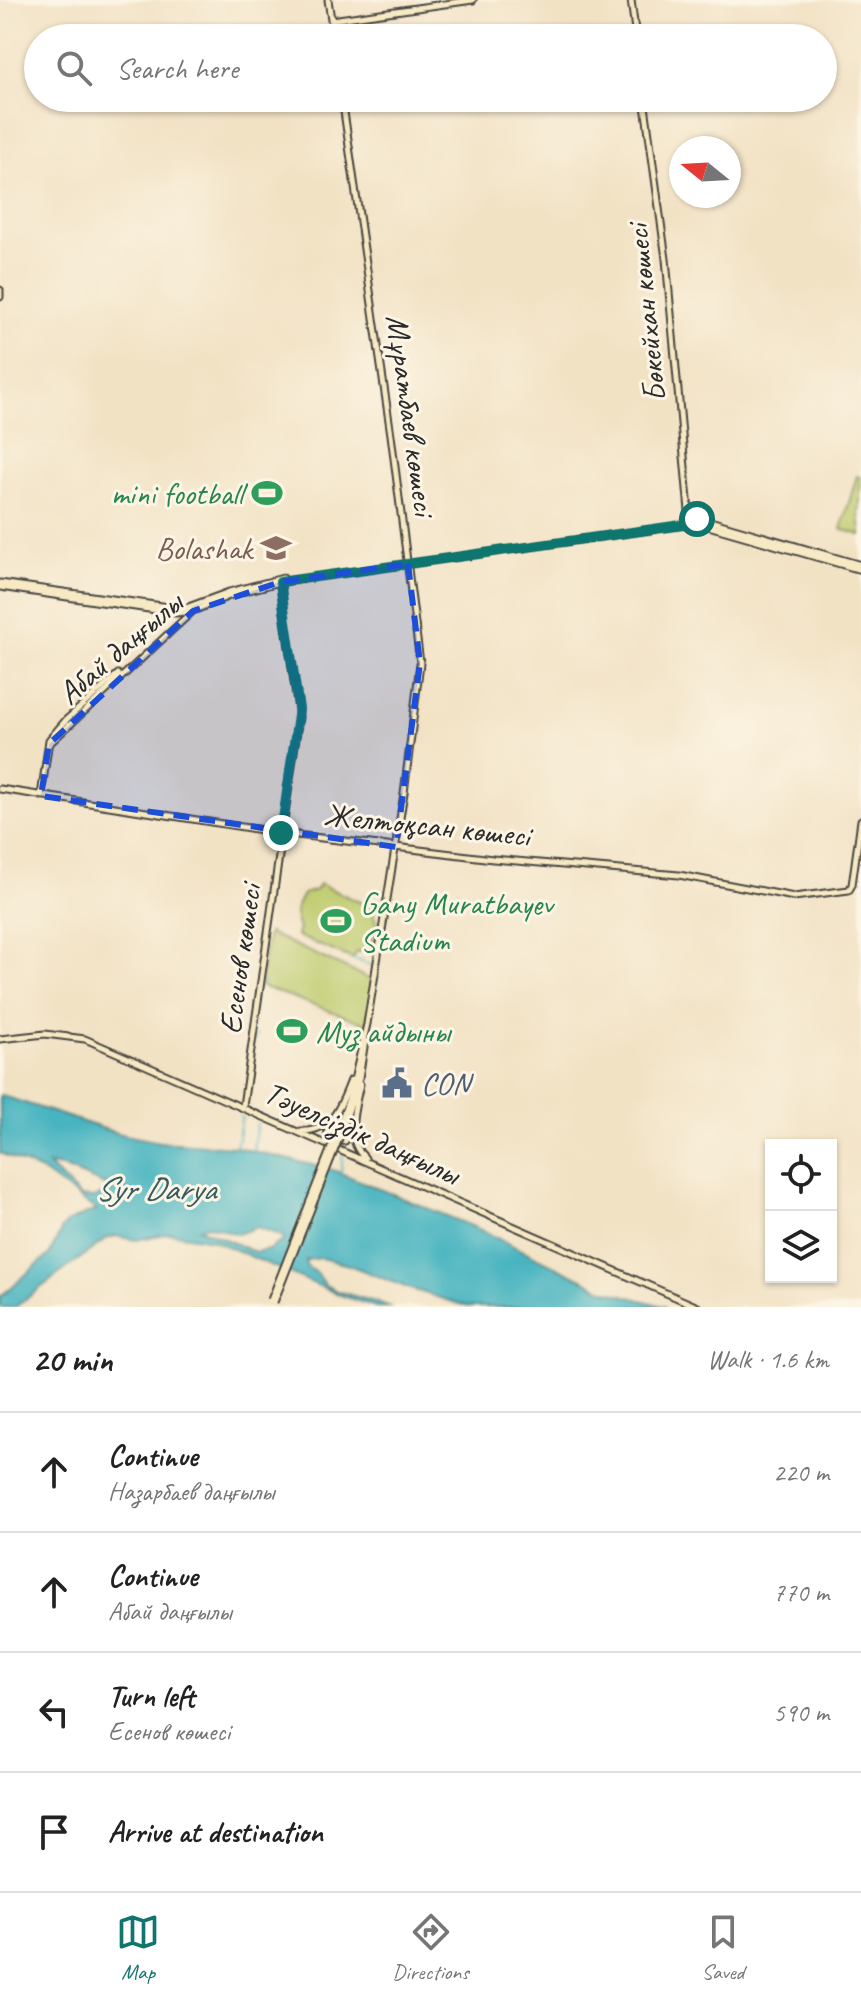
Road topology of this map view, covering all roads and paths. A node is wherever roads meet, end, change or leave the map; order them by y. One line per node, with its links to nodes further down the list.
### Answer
1 (328, 0): 4 (street)
2 (473, 0): 4 (street)
3 (631, 0): 6 (street)
4 (331, 20): 5 (street)
5 (332, 24)
6 (634, 24)
7 (344, 112): 12 (street, Мұратбаев көшесі)
8 (646, 112): 11 (street, Бөкейхан көшесі)
9 (0, 290): 10 (street)
10 (0, 297)
11 (690, 522): 12 (street, Абай даңғылы); 12 (street, Абай даңғылы); 13 (street)
12 (408, 562): 14 (street, Абай даңғылы); 16 (street, Абай даңғылы); 26 (street, Мұратбаев көшесі)
13 (861, 567)
14 (280, 582): 16 (street, Абай даңғылы); 25 (street, Есенов көшесі)
15 (0, 585): 17 (street); 18 (street)
16 (233, 592): 17 (street, Абай даңғылы)
17 (193, 609): 19 (street, Абай даңғылы); 21 (street, Абай даңғылы)
18 (170, 612): 19 (street); 20 (street)
19 (186, 613): 20 (street, Абай даңғылы)
20 (175, 623): 21 (street, Абай даңғылы)
21 (49, 742): 23 (street)
22 (0, 789): 23 (street, Желтоқсан көшесі)
23 (41, 796): 25 (street, Желтоқсан көшесі)
24 (861, 820): 26 (street, Желтоқсан көшесі)
25 (281, 833): 26 (street, Желтоқсан көшесі); 29 (street, Есенов көшесі)
26 (396, 847): 28 (street, Мұратбаев көшесі)
27 (0, 1039): 29 (street, Тәуелсіздік даңғылы)
28 (360, 1061): 30 (street); 31 (street); 34 (street, bridge)
29 (243, 1106): 32 (street, Тәуелсіздік даңғылы)
30 (327, 1124): 31 (street); 32 (street)
31 (353, 1128): 33 (street)
32 (298, 1130): 33 (street, Тәуелсіздік даңғылы)
33 (376, 1165): 35 (street, Тәуелсіздік даңғылы)
34 (271, 1304)
35 (698, 1307)

